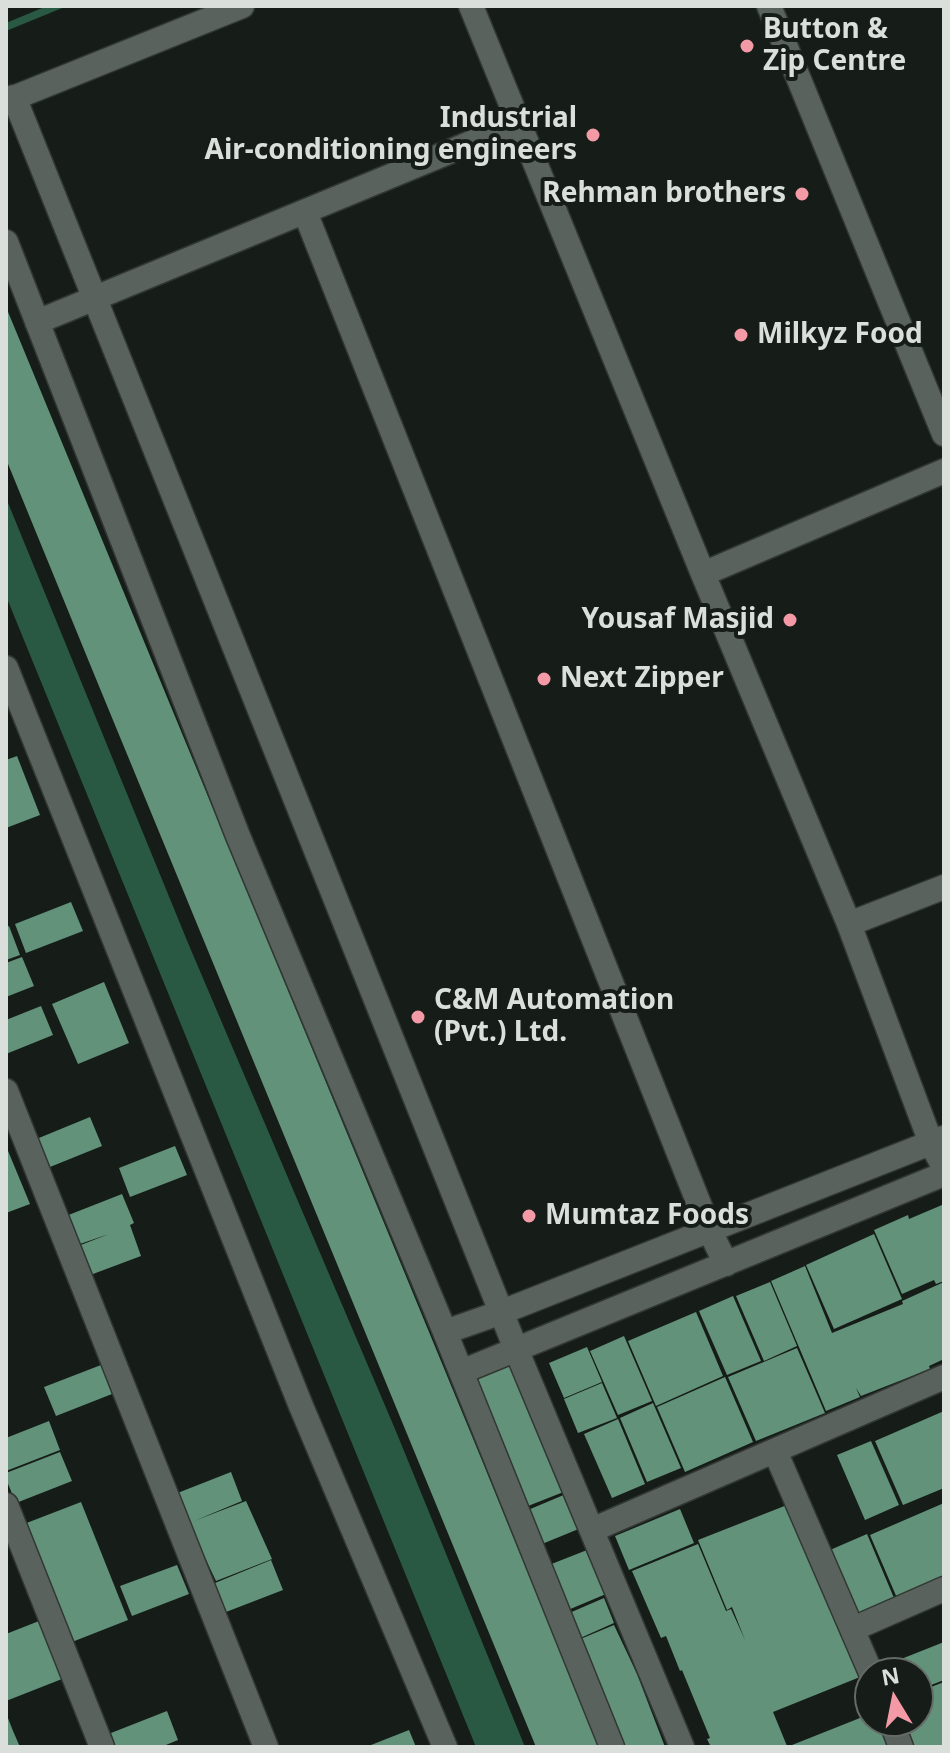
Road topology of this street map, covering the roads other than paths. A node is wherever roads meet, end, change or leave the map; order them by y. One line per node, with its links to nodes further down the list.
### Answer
1 (242, 6): 4 (street)
2 (471, 6): 5 (street)
3 (769, 6): 10 (street)
4 (10, 99): 8 (street)
5 (519, 123): 6 (street); 12 (street)
6 (305, 212): 8 (street); 20 (street)
7 (6, 242): 9 (street)
8 (95, 298): 9 (street); 22 (street)
9 (37, 322): 23 (street)
10 (944, 434)
11 (944, 471): 12 (street)
12 (703, 574): 15 (street)
13 (6, 668): 35 (street)
14 (944, 887): 15 (street)
15 (849, 924): 17 (street)
16 (6, 1091): 34 (street)
17 (937, 1140): 18 (street); 20 (street)
18 (944, 1167)
19 (944, 1174): 21 (street)
20 (709, 1229): 21 (street); 22 (street)
21 (726, 1264): 24 (street)
22 (502, 1312): 23 (street); 24 (street)
23 (445, 1332): 25 (street)
24 (516, 1349): 25 (street); 29 (street)
25 (461, 1372): 36 (street)
26 (944, 1377): 27 (street)
27 (775, 1451): 29 (street); 31 (street)
28 (6, 1505): 33 (street)
29 (592, 1530): 37 (street)
30 (944, 1589): 31 (street)
31 (853, 1629): 32 (street)
32 (864, 1657)
33 (102, 1747)
34 (266, 1747)
35 (445, 1747)
36 (612, 1747)
37 (682, 1747)

